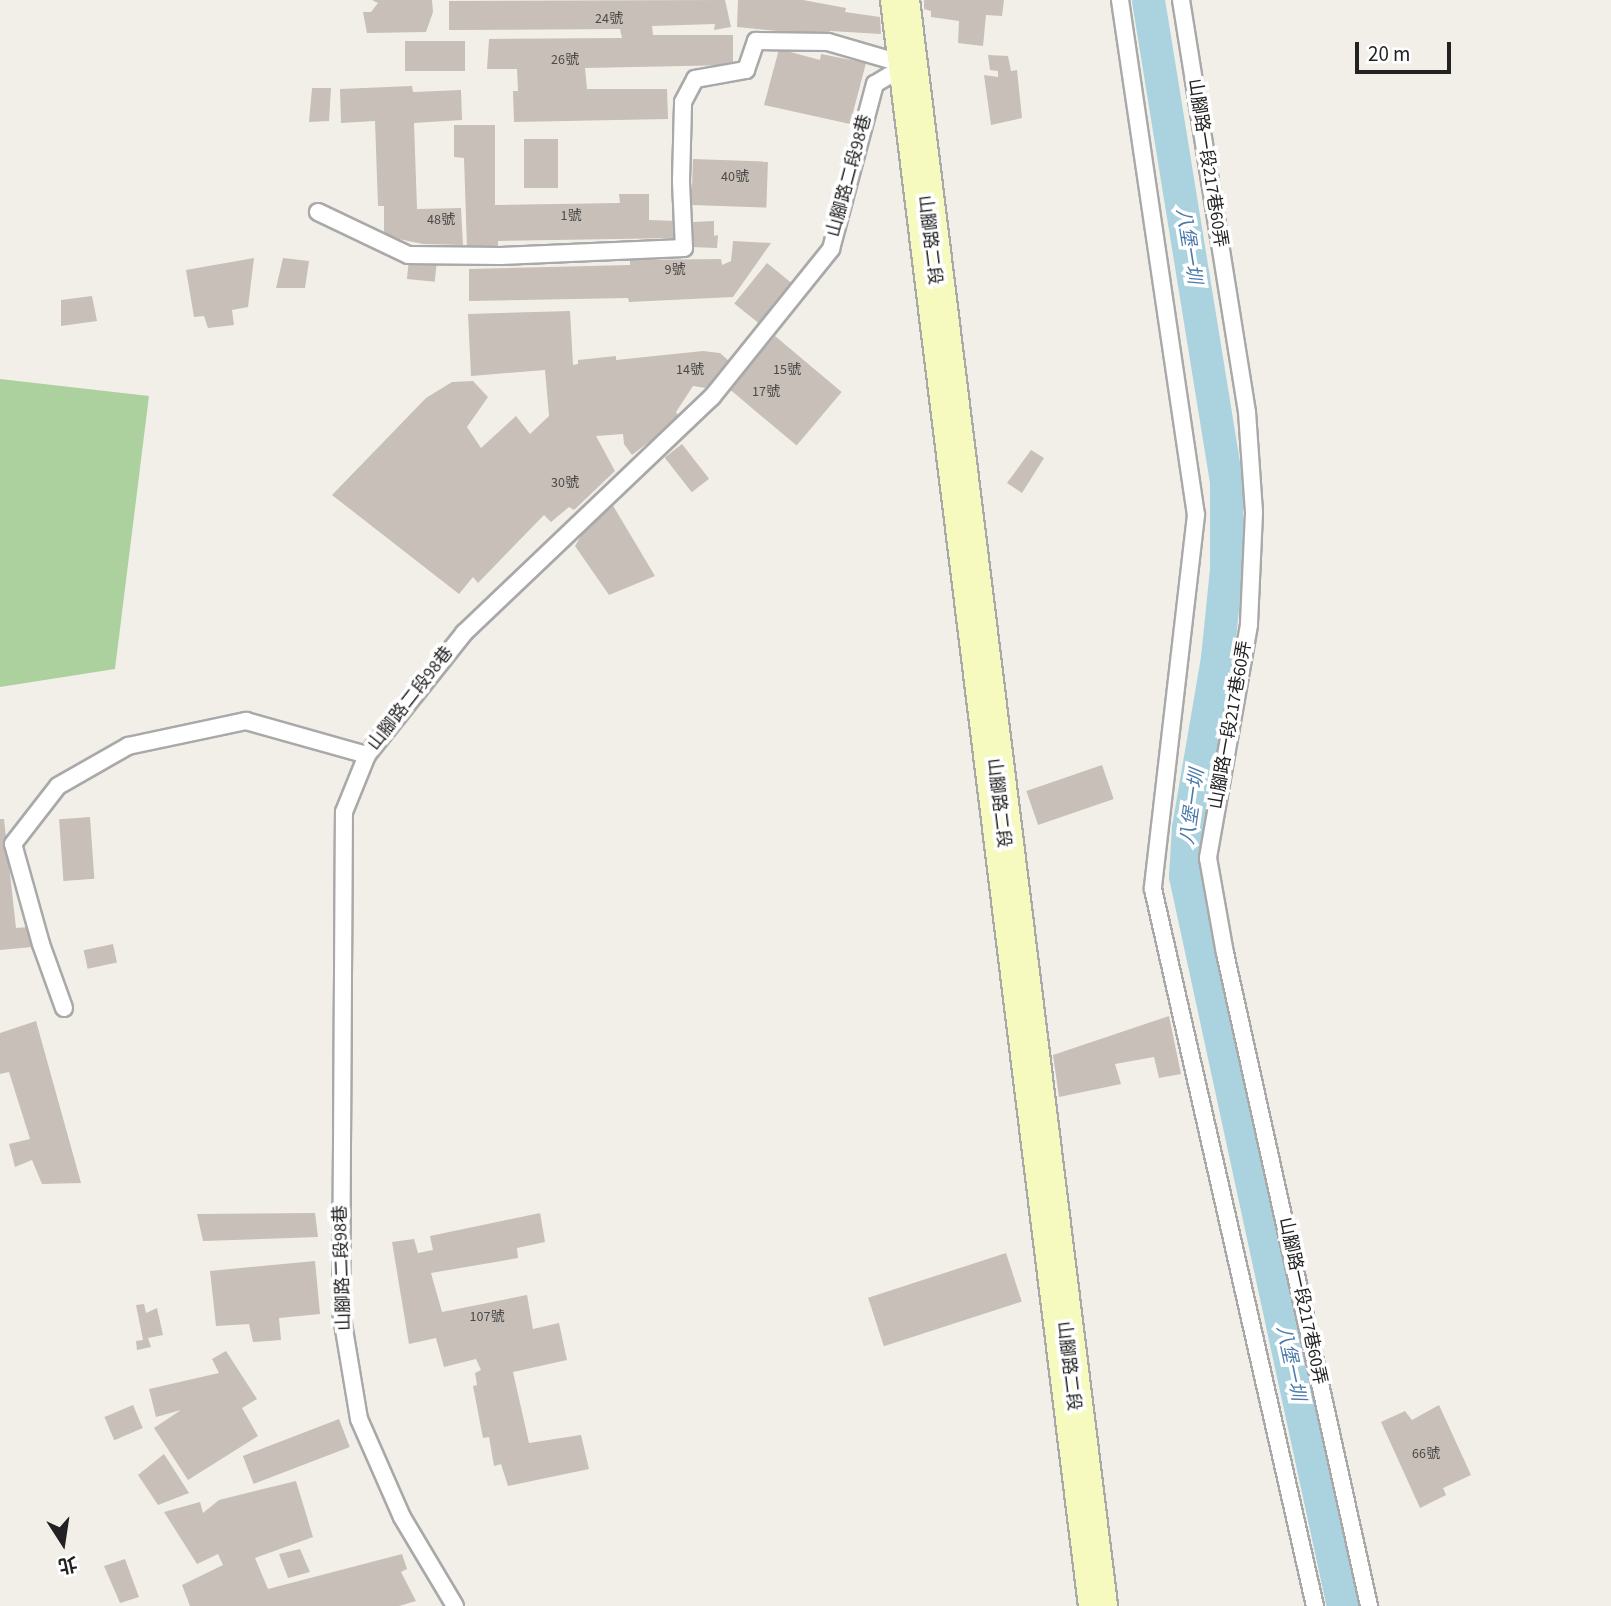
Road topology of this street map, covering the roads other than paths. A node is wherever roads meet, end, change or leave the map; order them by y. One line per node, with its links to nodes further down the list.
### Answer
1 (900, 0): 4 (main road, 山腳路二段)
2 (1120, 0): 10 (lane)
3 (1181, 0): 11 (lane, 山腳路一段217巷60弄)
4 (907, 65): 5 (lane); 6 (lane, 山腳路二段98巷); 9 (main road, 山腳路二段)
5 (317, 212)
6 (367, 755): 7 (lane); 8 (lane, 山腳路二段98巷)
7 (64, 1008)
8 (455, 1606)
9 (1098, 1606)
10 (1315, 1606)
11 (1369, 1606)

